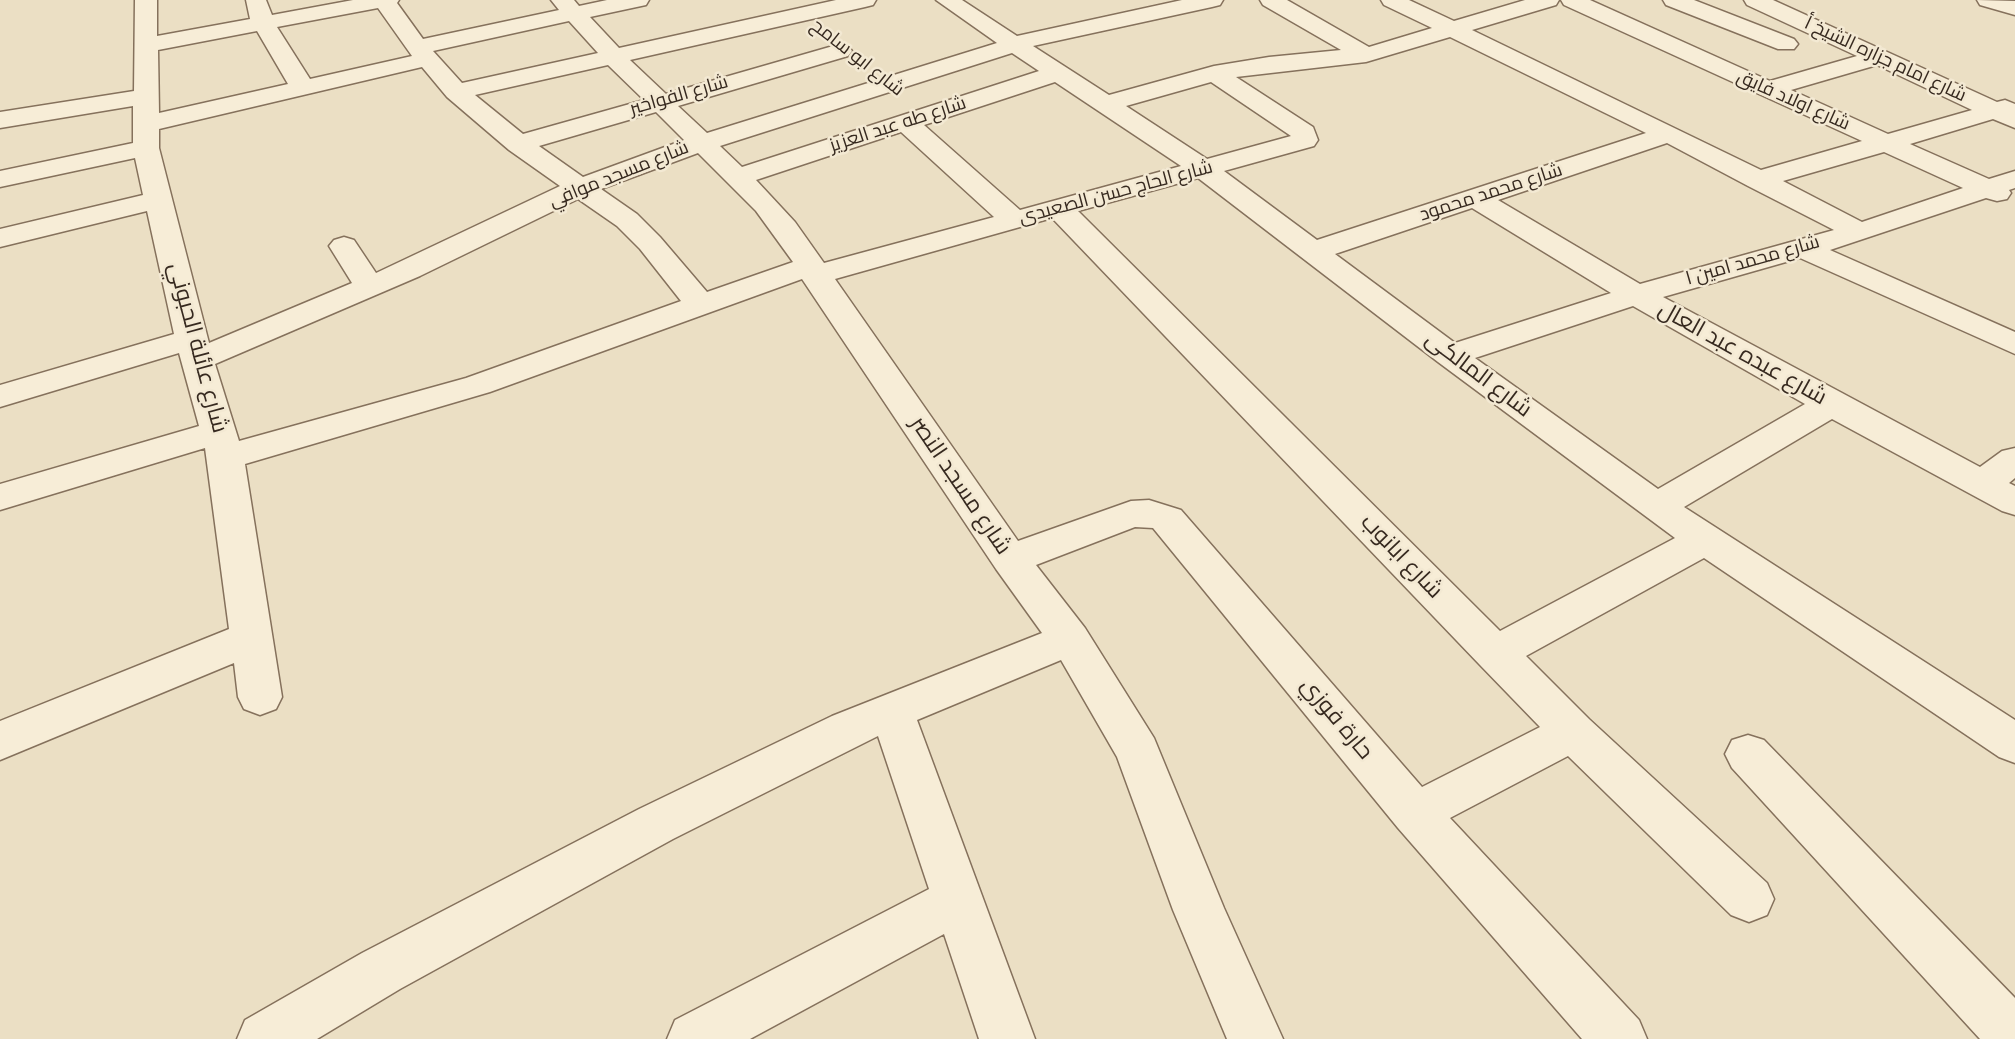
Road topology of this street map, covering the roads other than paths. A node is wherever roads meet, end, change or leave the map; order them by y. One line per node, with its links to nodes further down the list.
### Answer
1 (146, 0): 23 (street, شارع عائلة الحبوني)
2 (256, 0): 18 (street)
3 (385, 0): 18 (street); 24 (street)
4 (638, 0): 15 (street)
5 (866, 0): 16 (street)
6 (947, 0): 21 (street, شارع المالكى)
7 (1212, 0): 21 (street, شارع مسجد موافي)
8 (1271, 0): 25 (street)
9 (1392, 0): 19 (street)
10 (1548, 0): 19 (street)
11 (1572, 0): 29 (street, شارع اولاد فايق)
12 (1674, 0): 22 (street)
13 (1755, 0): 20 (street, شارع امام جزاره الشيخ أ)
14 (1988, 0): 17 (street)
15 (568, 7): 24 (street); 26 (street, شارع مسجد النصر)
16 (794, 8): 26 (street); 28 (street, شارع ابو سامح)
17 (2015, 8)
18 (263, 23): 23 (street); 33 (street)
19 (1454, 29): 25 (street); 43 (street)
20 (1824, 32): 22 (street); 27 (street, شارع امام جزاره الشيخ أ)
21 (1015, 44): 28 (street, شارع مسجد موافي); 31 (street, شارع المالكى)
22 (1786, 44): 29 (street)
23 (146, 45): 42 (street, شارع عائلة الحبوني)
24 (422, 53): 33 (street); 35 (street)
25 (1366, 55): 32 (street)
26 (614, 57): 35 (street); 36 (street, شارع مسجد النصر)
27 (1880, 57): 34 (street); 39 (street, شارع امام جزاره الشيخ أ)
28 (865, 67): 30 (street, شارع الفواخير); 37 (street, شارع مسجد موافي); 40 (street, شارع ابو سامح)
29 (1719, 67): 34 (street, شارع اولاد فايق)
30 (779, 68): 36 (street, شارع الفواخير); 37 (street)
31 (1058, 72): 38 (street, شارع المالكى); 40 (street, شارع طه عبد العزيز)
32 (1214, 73): 38 (street); 48 (street, شارع الحاج حسن الصعيدى)
33 (303, 88): 42 (street)
34 (1767, 89): 46 (street, شارع اولاد فايق)
35 (456, 92): 47 (street)
36 (658, 102): 45 (street, شارع مسجد النصر); 47 (street, شارع الفواخير)
37 (823, 104): 44 (street); 45 (street, شارع مسجد موافي)
38 (1106, 104): 48 (street, شارع المالكى)
39 (2008, 112): 46 (street)
40 (918, 118): 44 (street, شارع طه عبد العزيز); 59 (street, شارع ابو سامح)
41 (0, 120): 42 (street)
42 (146, 123): 50 (street); 56 (street, شارع عائلة الحبوني)
43 (1669, 134): 52 (street); 55 (street, شارع محمد محمود)
44 (861, 137): 49 (street, شارع طه عبد العزيز)
45 (701, 142): 49 (street, شارع مسجد النصر); 53 (street, شارع مسجد موافي)
46 (1884, 142): 52 (street); 54 (street, شارع اولاد فايق)
47 (518, 144): 53 (street)
48 (1204, 169): 58 (street, شارع الحاج حسن الصعيدى); 64 (street, شارع المالكى)
49 (738, 177): 65 (street, شارع مسجد النصر)
50 (0, 179)
51 (2015, 179): 54 (street, شارع محمد امين ا)
52 (1758, 180): 60 (street)
53 (580, 187): 66 (street, شارع مسجد موافي); 68 (street)
54 (1986, 188): 57 (street, شارع اولاد فايق); 60 (street, شارع محمد امين ا)
55 (1475, 198): 64 (street, شارع محمد محمود); 67 (street, شارع عبده عبد العال)
56 (159, 200): 61 (street); 70 (street, شارع عائلة الحبوني)
57 (2015, 201)
58 (1059, 209): 59 (street, شارع الحاج حسن الصعيدى); 84 (street, شارع ابانوب)
59 (1016, 221): 65 (street, شارع الحاج حسن الصعيدى)
60 (1860, 232): 63 (street, شارع محمد امين ا)
61 (0, 238)
62 (344, 246): 66 (street)
63 (1799, 247): 67 (street, شارع محمد امين ا); 69 (street)
64 (1314, 251): 71 (street, شارع المالكى)
65 (812, 270): 68 (street, شارع الحاج حسن الصعيدى); 81 (street, شارع مسجد النصر)
66 (370, 287): 70 (street, شارع مسجد موافي)
67 (1636, 295): 71 (street, شارع محمد امين ا); 73 (street, شارع عبده عبد العال)
68 (700, 304): 74 (street, شارع الحاج حسن الصعيدى)
69 (2015, 344)
70 (195, 349): 72 (street, شارع مسجد موافي); 74 (street, شارع عائلة الحبوني)
71 (1450, 355): 79 (street, شارع المالكى)
72 (0, 396)
73 (1831, 404): 76 (street, شارع عبده عبد العال); 79 (street)
74 (223, 445): 77 (street, شارع الحاج حسن الصعيدى); 82 (street, شارع عائلة الحبوني)
75 (2015, 460): 76 (street)
76 (1982, 484): 78 (street, شارع عبده عبد العال)
77 (0, 497)
78 (2015, 502)
79 (1656, 507): 80 (street, شارع المالكى)
80 (1706, 540): 84 (street); 89 (street, شارع المالكى)
81 (1010, 559): 83 (street, شارع مسجد النصر); 91 (street, حارة فوزي)
82 (252, 637): 85 (street, شارع عائلة الحبوني); 88 (street)
83 (1070, 639): 86 (street); 98 (street, شارع مسجد النصر)
84 (1495, 653): 87 (street, شارع ابانوب)
85 (260, 697)
86 (891, 710): 93 (street); 95 (street)
87 (1573, 732): 91 (street); 92 (street, شارع ابانوب)
88 (0, 741)
89 (2015, 744)
90 (1748, 754): 94 (street)
91 (1415, 813): 99 (street, حارة فوزي)
92 (1749, 899)
93 (958, 901): 96 (street); 97 (street)
94 (2015, 1037)
95 (265, 1039)
96 (695, 1039)
97 (1007, 1039)
98 (1255, 1039)
99 (1619, 1039)

